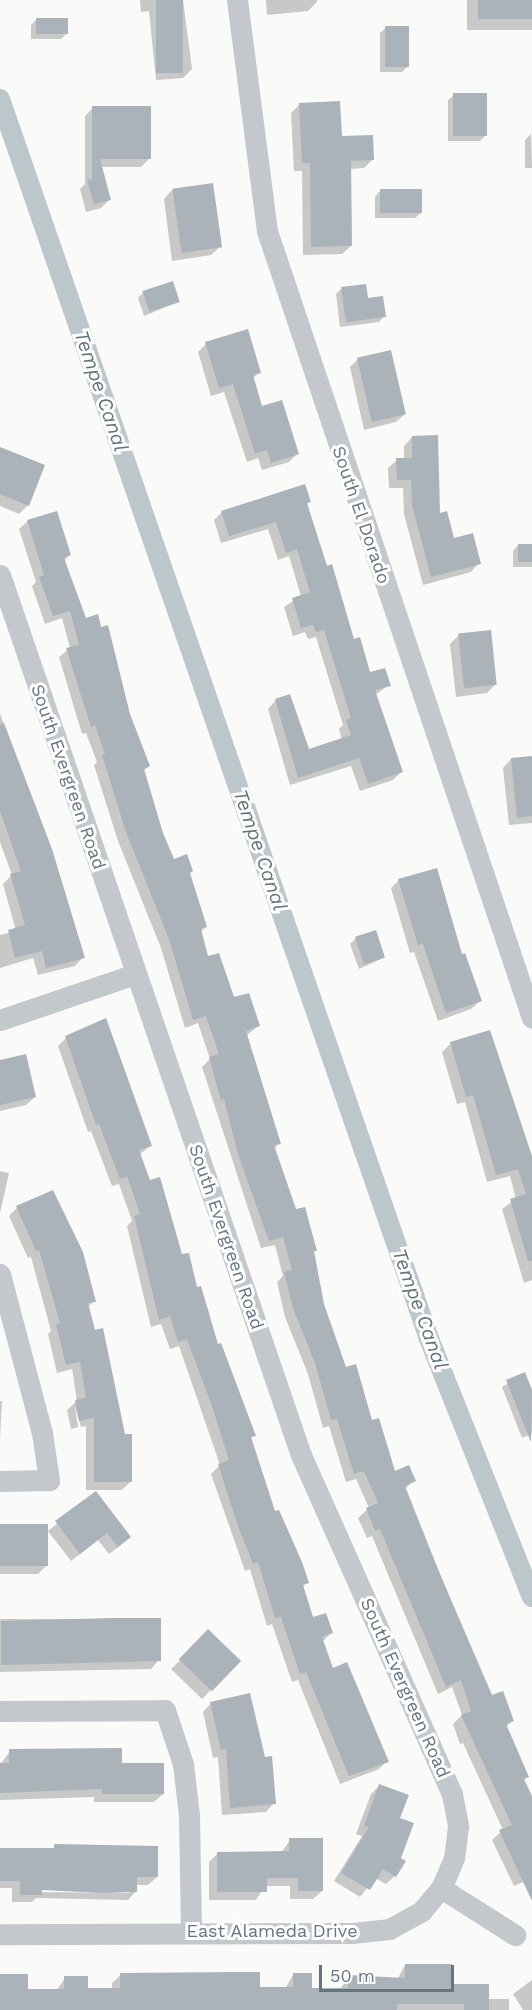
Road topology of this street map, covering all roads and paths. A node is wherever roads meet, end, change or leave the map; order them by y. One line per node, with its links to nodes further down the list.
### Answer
1 (237, 0): 4 (street, South El Dorado)
2 (0, 575): 3 (street, South Evergreen Road)
3 (135, 974): 5 (street); 9 (street, South Evergreen Road)
4 (532, 1018)
5 (0, 1020)
6 (0, 1274): 7 (street)
7 (0, 1481)
8 (0, 1711): 10 (street)
9 (441, 1888): 10 (street, East Alameda Drive); 12 (street)
10 (191, 1931): 11 (street, East Alameda Drive)
11 (0, 1934)
12 (514, 1935)

